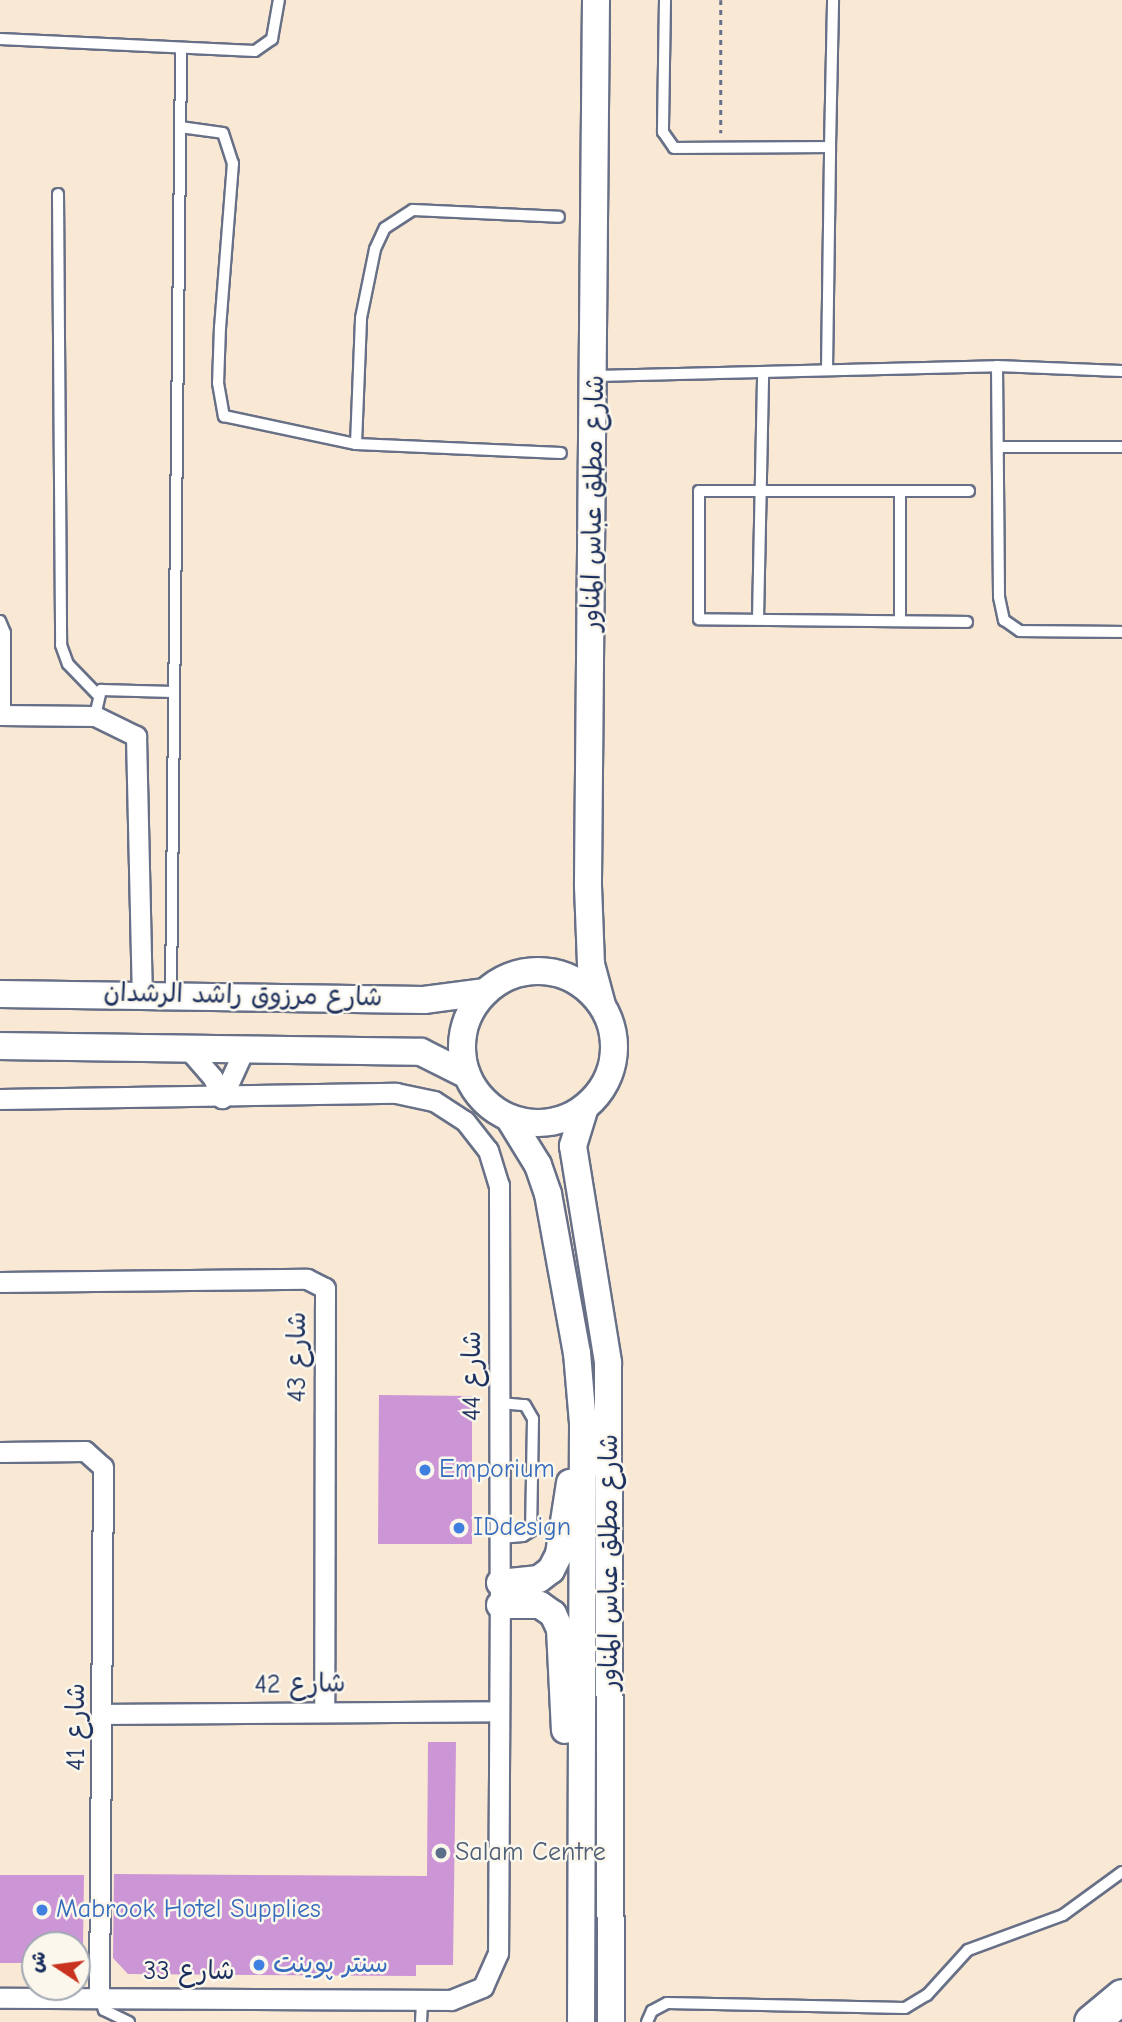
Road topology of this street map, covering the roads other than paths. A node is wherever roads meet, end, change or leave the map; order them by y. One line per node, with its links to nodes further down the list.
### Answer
1 (279, 0): 6 (lane)
2 (596, 0): 15 (street, شارع مطلق عباس المناور)
3 (665, 0): 8 (lane)
4 (833, 0): 8 (lane)
5 (0, 39): 6 (lane)
6 (181, 48): 7 (lane)
7 (180, 127): 16 (lane); 29 (lane)
8 (830, 148): 12 (lane)
9 (58, 194): 30 (lane)
10 (559, 217): 16 (lane)
11 (997, 366): 12 (lane); 13 (lane); 17 (lane)
12 (827, 370): 14 (lane)
13 (1122, 370)
14 (763, 372): 15 (lane); 20 (lane)
15 (596, 376): 37 (street, شارع مطلق عباس المناور)
16 (356, 444): 19 (lane)
17 (998, 447): 18 (lane); 27 (lane)
18 (1122, 447)
19 (561, 453)
20 (761, 490): 21 (lane); 23 (lane); 23 (lane)
21 (900, 491): 22 (lane); 25 (lane)
22 (969, 491)
23 (758, 619): 25 (lane)
24 (0, 621): 28 (lane)
25 (900, 621): 26 (lane)
26 (967, 622)
27 (1122, 632)
28 (3, 676): 31 (lane)
29 (173, 692): 30 (lane); 36 (lane)
30 (97, 694): 32 (lane)
31 (3, 715): 32 (street)
32 (95, 716): 35 (street)
33 (485, 992): 36 (street, شارع مرزوق راشد الرشدان); 37 (street); 41 (street)
34 (0, 993): 35 (street, شارع مرزوق راشد الرشدان)
35 (142, 994): 36 (street, شارع مرزوق راشد الرشدان)
36 (171, 995)
37 (601, 1005): 44 (street)
38 (0, 1046): 39 (street, شارع مرزوق راشد الرشدان)
39 (188, 1049): 40 (street, شارع مرزوق راشد الرشدان); 42 (street)
40 (244, 1050): 41 (street, شارع مرزوق راشد الرشدان); 42 (street)
41 (467, 1075): 45 (street)
42 (222, 1098): 43 (street, شارع 44); 47 (street, شارع 44)
43 (0, 1099)
44 (584, 1107): 45 (street); 64 (street, شارع مطلق عباس المناور)
45 (509, 1118): 48 (street, شارع مطلق عباس المناور)
46 (0, 1282): 52 (street, شارع 43)
47 (500, 1403): 50 (street, شارع 44); 50 (lane)
48 (583, 1423): 51 (street); 55 (street, شارع مطلق عباس المناور)
49 (0, 1452): 54 (street, شارع 41)
50 (500, 1538): 51 (street, شارع 44)
51 (500, 1594): 53 (street, شارع 44); 55 (street)
52 (324, 1711): 53 (street, شارع 42); 54 (street, شارع 42)
53 (497, 1711): 57 (street, شارع 44)
54 (104, 1714): 60 (street, شارع 41)
55 (581, 1848): 63 (street, شارع مطلق عباس المناور)
56 (1122, 1872): 62 (lane)
57 (492, 1972): 61 (street, شارع 33)
58 (1122, 1996): 69 (highway)
59 (0, 1998): 60 (street, شارع 33)
60 (99, 1998): 61 (street, شارع 33); 65 (lane)
61 (422, 2000): 66 (lane)
62 (857, 2009): 67 (lane); 68 (lane)
63 (581, 2011)
64 (611, 2011)
65 (129, 2022)
66 (421, 2022)
67 (647, 2022)
68 (857, 2022)
69 (1091, 2022)

